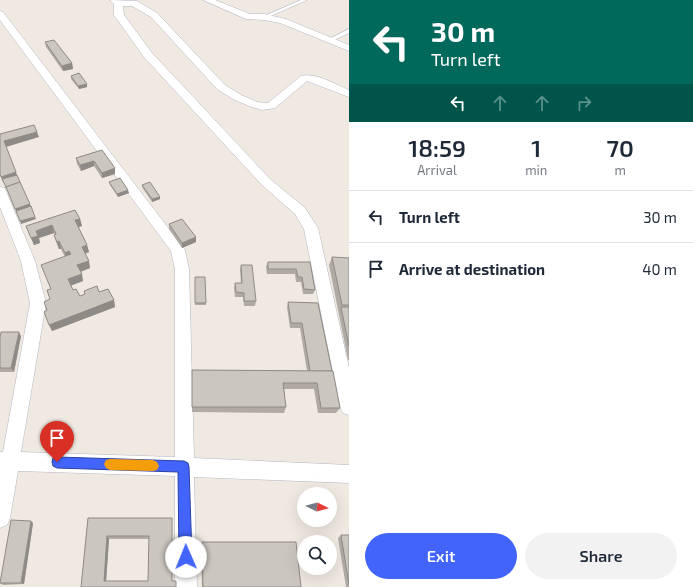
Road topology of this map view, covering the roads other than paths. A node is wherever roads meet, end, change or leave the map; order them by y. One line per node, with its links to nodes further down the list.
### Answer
1 (207, 0): 5 (street)
2 (305, 0): 5 (lane)
3 (116, 2): 9 (street); 11 (street)
4 (0, 14): 13 (street)
5 (264, 17): 7 (street)
6 (349, 31): 7 (lane)
7 (330, 40): 8 (street)
8 (349, 48)
9 (349, 94)
10 (0, 191): 12 (street)
11 (349, 407)
12 (5, 461): 13 (street); 15 (street)
13 (184, 467): 14 (street); 16 (street)
14 (349, 474)
15 (0, 518)
16 (186, 587)

